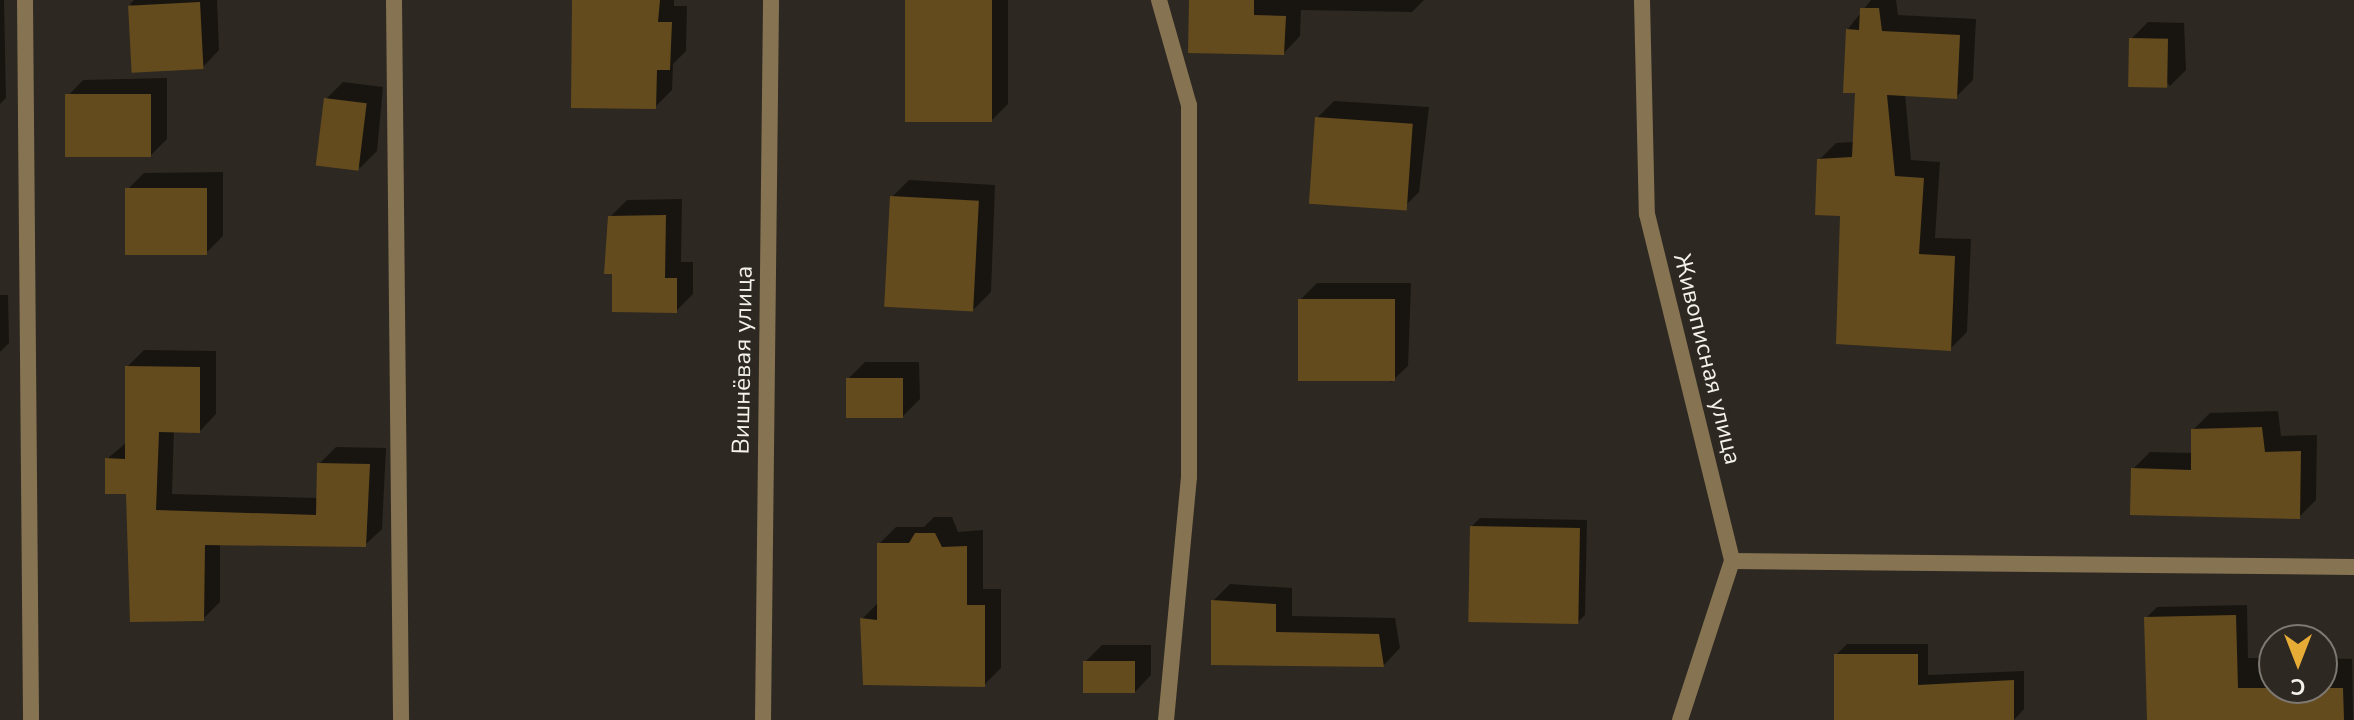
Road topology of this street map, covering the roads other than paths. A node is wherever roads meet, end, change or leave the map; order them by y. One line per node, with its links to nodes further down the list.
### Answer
1 (25, 0): 8 (street)
2 (394, 0): 9 (street)
3 (771, 0): 10 (street, Вишнёвая улица)
4 (1159, 0): 11 (street)
5 (1642, 0): 6 (street, Живописная улица)
6 (1732, 561): 7 (street); 12 (street)
7 (2354, 567)
8 (31, 720)
9 (401, 720)
10 (763, 720)
11 (1166, 720)
12 (1680, 720)

